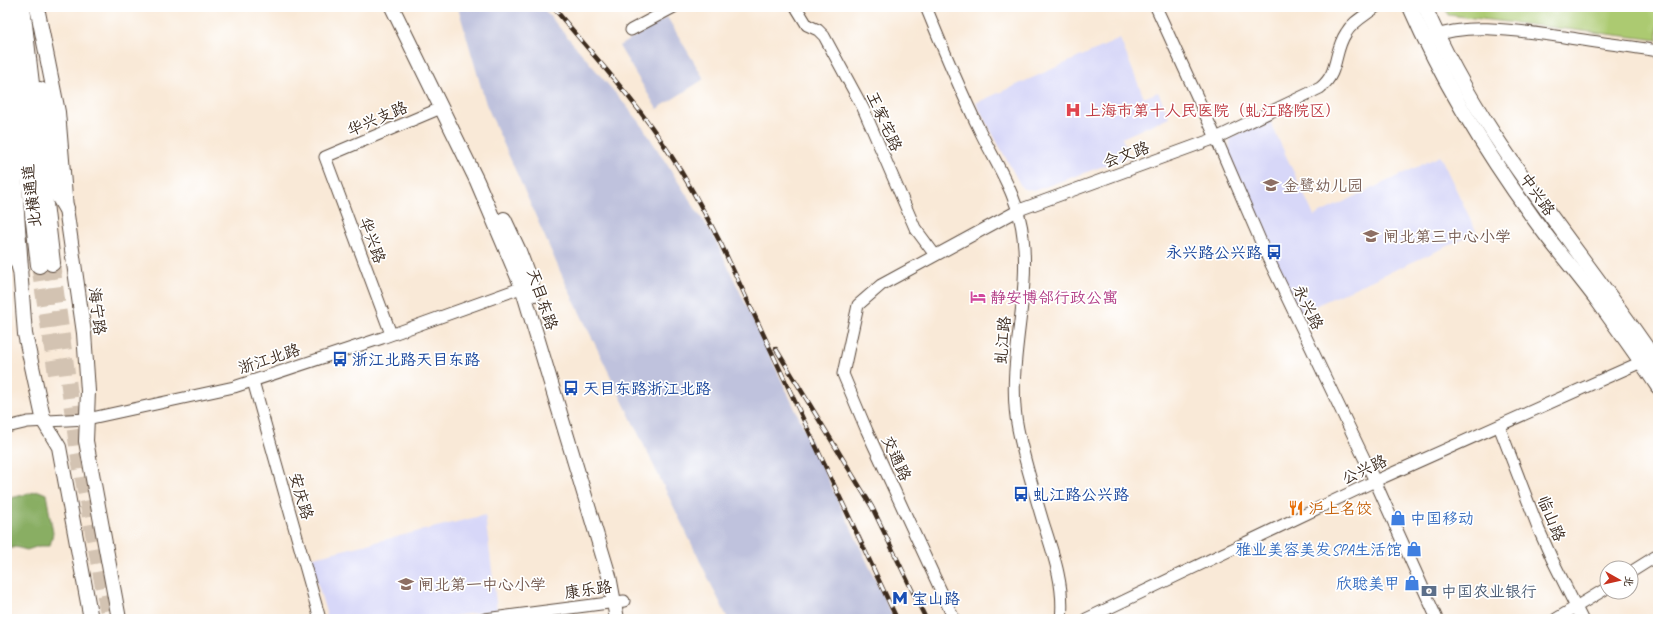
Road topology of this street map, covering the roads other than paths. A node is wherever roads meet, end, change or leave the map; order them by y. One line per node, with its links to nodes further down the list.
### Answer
1 (392, 7): 16 (main road, 天目东路)
2 (402, 7): 24 (main road, 天目东路)
3 (674, 7): 11 (street)
4 (796, 7): 22 (street, 王家宅路)
5 (926, 7): 20 (street, 虬江路)
6 (1156, 7): 17 (street, 永兴路)
7 (1376, 7): 17 (street, 会文路)
8 (1410, 7): 12 (main road, 中兴路)
9 (1426, 7): 12 (main road, 中兴路)
10 (20, 8): 14 (highway, 北横通道); 15 (highway, 北横通道); 19 (main road, 海宁路)
11 (631, 30)
12 (1431, 37): 13 (street); 27 (main road, 中兴路)
13 (1658, 51)
14 (27, 54): 15 (highway, 北横通道); 19 (highway)
15 (17, 81): 23 (highway)
16 (441, 108): 18 (street, 华兴支路); 24 (main road, 天目东路)
17 (1216, 138): 20 (street, 会文路); 34 (street, 永兴路)
18 (325, 157): 26 (street, 华兴路)
19 (66, 208): 30 (main road, 海宁路)
20 (1019, 210): 22 (street, 会文路); 47 (street, 虬江路)
21 (7, 211): 23 (main road)
22 (935, 256): 25 (street, 会文路)
23 (20, 268): 31 (main road)
24 (527, 285): 26 (street, 浙江北路); 38 (main road, 天目东路)
25 (858, 305): 46 (street, 交通路)
26 (391, 334): 28 (street, 浙江北路)
27 (1653, 360): 29 (main road, 中兴路); 32 (street, 公兴路)
28 (253, 381): 30 (street, 浙江北路); 42 (street, 安庆路)
29 (1658, 387)
30 (87, 419): 31 (street, 浙江北路); 41 (main road, 海宁路)
31 (44, 422): 33 (street, 浙江北路); 40 (main road)
32 (1499, 426): 34 (street, 公兴路); 39 (street, 临山路)
33 (7, 427)
34 (1375, 481): 48 (street, 公兴路); 49 (street, 永兴路)
35 (1658, 555): 36 (street)
36 (1639, 567)
37 (1599, 593): 39 (street)
38 (619, 601): 43 (street, 康乐路); 44 (main road, 天目东路); 45 (main road, 天目东路)
39 (1576, 608): 50 (street); 51 (street, 临山路)
40 (91, 619)
41 (119, 619)
42 (320, 619)
43 (485, 619)
44 (617, 619)
45 (627, 619)
46 (954, 619)
47 (1061, 619)
48 (1086, 619)
49 (1437, 619)
50 (1556, 619)
51 (1582, 619)

